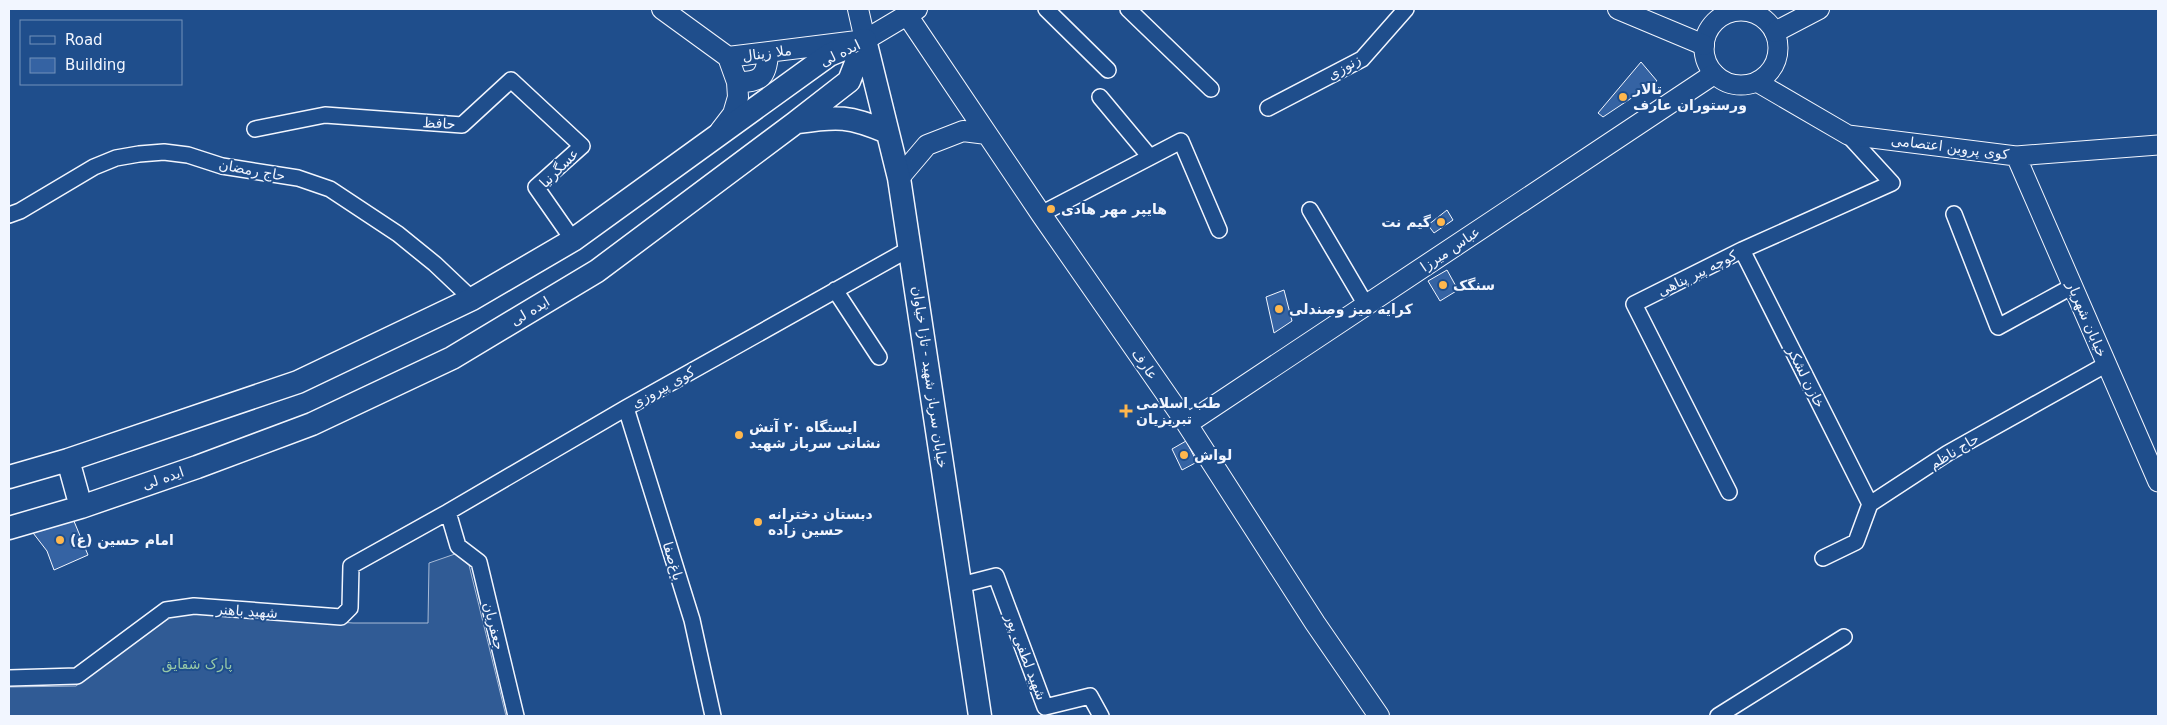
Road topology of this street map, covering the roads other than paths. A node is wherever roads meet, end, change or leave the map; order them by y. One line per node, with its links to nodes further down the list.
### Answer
1 (662, 9): 13 (main road, ملا زینال)
2 (858, 9): 10 (main road)
3 (1046, 9): 14 (street)
4 (1128, 9): 18 (street)
5 (1406, 9): 20 (street, زنوزی)
6 (1618, 9): 11 (main road)
7 (1819, 9): 9 (main road)
8 (912, 12): 10 (main road); 24 (main road, عارف)
9 (1775, 32): 11 (street); 17 (street)
10 (865, 40): 12 (main road, ملا زینال); 21 (main road, ایده لى); 23 (main road, خیابان سرباز شهید - تازا خیاوان); 26 (main road, ایده لى)
11 (1704, 45): 15 (street)
12 (768, 53): 13 (main road, ملا زینال); 16 (main road)
13 (728, 57): 16 (main road, ملا زینال)
14 (1108, 70)
15 (1714, 74): 17 (street); 43 (main road, عباس میرزا)
16 (737, 82): 26 (main road, ملا زینال)
17 (1757, 82): 25 (street, کوی پروین اعتصامی)
18 (1211, 88)
19 (1100, 97): 30 (street)
20 (1268, 108)
21 (795, 123): 23 (main road); 53 (main road, ایده لى)
22 (255, 129): 28 (street, حافظ)
23 (887, 132): 31 (main road, خیابان سرباز شهید - تازا خیاوان)
24 (987, 134): 31 (main road); 33 (main road, عارف)
25 (1848, 135): 29 (street, کوی پروین اعتصامی); 39 (street, کوچه پیر پناهی)
26 (715, 139): 37 (main road, ایده لى)
27 (2158, 145): 29 (street, کوی پروین اعتصامی)
28 (582, 146): 37 (street, عسگرنیا)
29 (2016, 156): 40 (street, خیابان شهریار)
30 (1150, 157): 33 (street); 36 (street)
31 (899, 178): 38 (main road, خیابان سرباز شهید - تازا خیاوان)
32 (1310, 210): 43 (street)
33 (1040, 214): 47 (main road, عارف)
34 (1954, 214): 40 (street)
35 (9, 215): 42 (street, حاج رمضان)
36 (1219, 230)
37 (573, 240): 42 (main road, ایده لى)
38 (911, 248): 41 (street, کوی پیروزی); 57 (main road, خیابان سرباز شهید - تازا خیاوان)
39 (1742, 250): 51 (street, کوچه پیر پناهی); 52 (street, خازن لشکر)
40 (2073, 286): 45 (street, خیابان شهریار)
41 (835, 290): 44 (street); 46 (street, کوی پیروزی)
42 (472, 299): 48 (main road, ایده لى)
43 (1366, 305): 47 (main road, عباس میرزا)
44 (879, 357)
45 (2107, 364): 50 (street, خیابان شهریار); 52 (street, حاج ناظم)
46 (626, 408): 54 (street, کوی پیروزی); 61 (street, باغ‌صفا)
47 (1187, 424): 64 (main road, عارف)
48 (68, 460): 49 (main road, ایده لى); 53 (main road)
49 (9, 477)
50 (2158, 482)
51 (1729, 492)
52 (1870, 504): 56 (street)
53 (81, 506): 55 (main road, ایده لى)
54 (448, 512): 59 (street, شهید باهنر); 60 (street, جعفریان)
55 (9, 528)
56 (1823, 558)
57 (961, 585): 62 (main road, خیابان سرباز شهید - تازا خیاوان); 63 (street, شهید لطفی پور)
58 (1844, 637): 65 (street)
59 (9, 678)
60 (516, 716)
61 (713, 716)
62 (980, 716)
63 (1102, 716)
64 (1379, 716)
65 (1718, 716)

